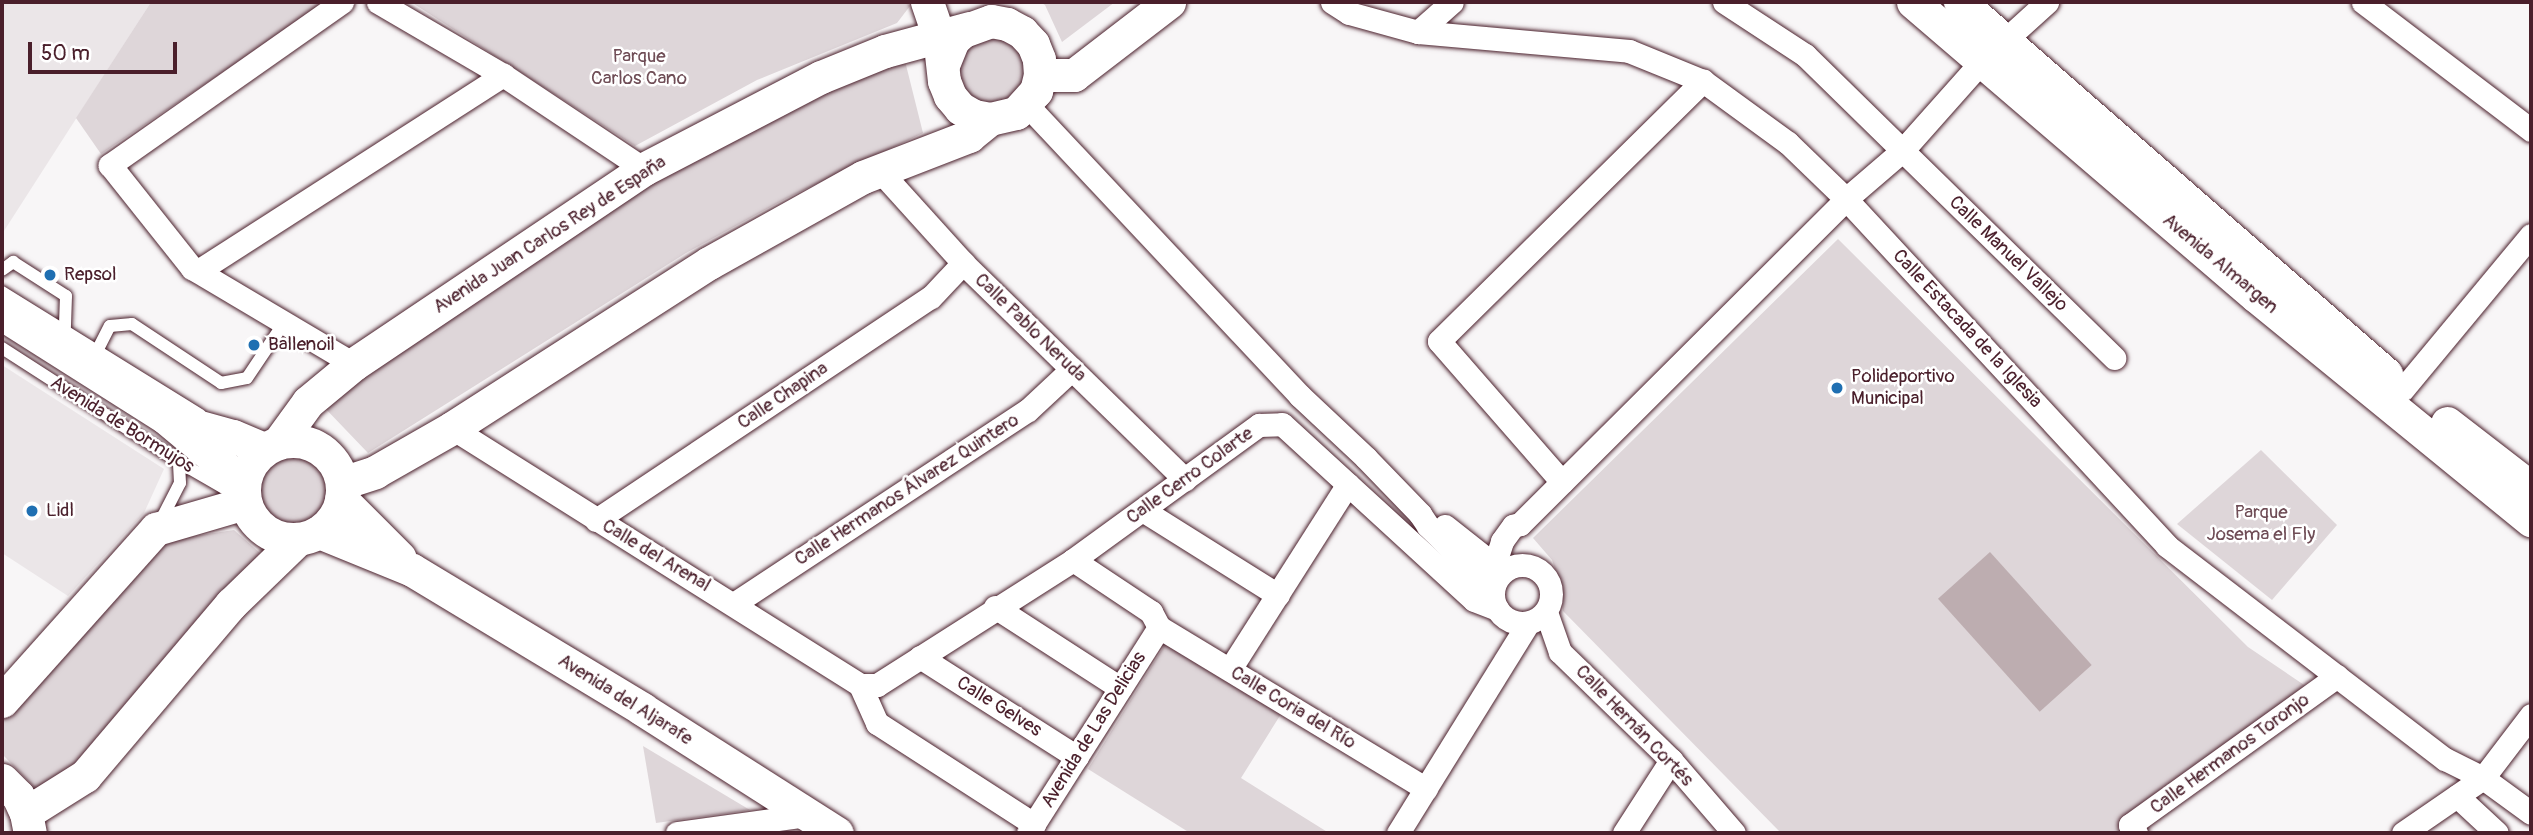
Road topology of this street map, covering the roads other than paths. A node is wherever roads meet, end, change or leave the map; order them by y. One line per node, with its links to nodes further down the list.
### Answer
1 (342, 2): 31 (street)
2 (379, 2): 18 (street)
3 (919, 2): 16 (street)
4 (927, 2): 14 (street)
5 (947, 2): 14 (street)
6 (1170, 2): 19 (street)
7 (1332, 2): 15 (street, Calle Estacada de la Iglesia)
8 (1452, 2): 15 (street)
9 (1724, 2): 24 (street, Calle Manuel Vallejo)
10 (1913, 2): 17 (street, Avenida Almargen)
11 (1960, 2): 17 (street, Avenida Almargen)
12 (2047, 2): 17 (street)
13 (2363, 2): 23 (street)
14 (967, 30): 16 (street, Avenida Juan Carlos Rey de España); 19 (street); 22 (street)
15 (1418, 32): 20 (street, Calle Estacada de la Iglesia)
16 (886, 51): 25 (street, Avenida Juan Carlos Rey de España)
17 (1994, 51): 24 (street); 41 (street, Avenida Almargen); 55 (street, Avenida Almargen)
18 (503, 75): 25 (street); 31 (street)
19 (1040, 75): 21 (street)
20 (1703, 81): 27 (street, Calle Estacada de la Iglesia); 48 (street)
21 (1027, 105): 22 (street); 60 (street)
22 (990, 119): 26 (street)
23 (2531, 130)
24 (1902, 150): 27 (street); 38 (street, Calle Manuel Vallejo)
25 (644, 169): 39 (street, Avenida Juan Carlos Rey de España)
26 (880, 171): 29 (street, Calle Pablo Neruda); 43 (street)
27 (1846, 199): 48 (street); 68 (street, Calle Estacada de la Iglesia)
28 (2531, 235): 41 (street)
29 (963, 263): 40 (street, Calle Pablo Neruda); 54 (street, Calle Chapina)
30 (2, 270): 35 (lane)
31 (198, 271): 34 (street)
32 (2, 292): 35 (lane, Avenida de Bormujos)
33 (2, 314): 42 (street, Avenida de Bormujos)
34 (284, 323): 37 (lane); 39 (street)
35 (65, 332): 37 (lane, Avenida de Bormujos)
36 (2, 348): 46 (lane, Avenida de Bormujos)
37 (97, 351): 44 (lane, Avenida de Bormujos)
38 (2114, 358)
39 (354, 364): 45 (street, Avenida Juan Carlos Rey de España)
40 (1072, 369): 47 (street, Calle Pablo Neruda); 62 (street, Calle Hermanos Álvarez Quintero)
41 (2403, 388): 50 (street, Avenida Almargen)
42 (165, 417): 44 (street, Avenida de Bormujos); 52 (street, Avenida de Bormujos)
43 (452, 428): 51 (street); 54 (street, Calle del Arenal)
44 (233, 436): 45 (street, Avenida de Bormujos)
45 (271, 446): 51 (street); 52 (street)
46 (179, 462): 52 (lane, Avenida de Bormujos); 56 (lane)
47 (1185, 480): 49 (street, Calle Cerro Colarte); 53 (street, Calle Cerro Colarte)
48 (1562, 482): 60 (street)
49 (1348, 484): 60 (street, Calle Cerro Colarte); 61 (street)
50 (2531, 488)
51 (341, 491): 57 (street); 59 (street, Avenida del Aljarafe)
52 (244, 495): 56 (street); 57 (street)
53 (1144, 510): 58 (street, Calle Cerro Colarte); 61 (street)
54 (596, 520): 62 (street, Calle del Arenal)
55 (2531, 520)
56 (156, 529): 71 (street)
57 (308, 535): 59 (street, Avenida del Aljarafe); 81 (street)
58 (1073, 560): 63 (street, Calle Cerro Colarte); 65 (street, Calle Coria del Río)
59 (412, 570): 80 (street, Avenida del Aljarafe)
60 (1501, 579): 64 (street); 64 (street)
61 (1278, 595): 67 (street)
62 (735, 603): 69 (street, Calle del Arenal)
63 (995, 607): 66 (street, Calle Cerro Colarte); 70 (street)
64 (1537, 618): 74 (street, Calle Hernán Cortés); 77 (street)
65 (1159, 627): 67 (street, Calle Coria del Río); 70 (street, Avenida de Las Delicias)
66 (920, 657): 69 (street, Calle Cerro Colarte); 73 (street, Calle Gelves)
67 (1230, 669): 77 (street, Calle Coria del Río)
68 (2337, 676): 75 (street, Calle Estacada de la Iglesia); 89 (street, Calle Hermanos Toronjo)
69 (860, 685): 83 (street)
70 (1120, 688): 73 (street, Avenida de Las Delicias)
71 (2, 701)
72 (2531, 715): 75 (street)
73 (1077, 757): 83 (street, Avenida de Las Delicias)
74 (1671, 760): 87 (street); 88 (street, Calle Hernán Cortés)
75 (2483, 778): 78 (street); 79 (street, Calle Estacada de la Iglesia)
76 (2, 780): 81 (street)
77 (1426, 789): 86 (street)
78 (2458, 796): 90 (street); 91 (street)
79 (2531, 813)
80 (806, 815): 82 (street); 85 (street, Avenida del Aljarafe)
81 (28, 823)
82 (749, 828): 84 (street)
83 (1030, 831)
84 (677, 833)
85 (837, 833)
86 (1398, 833)
87 (1624, 833)
88 (1734, 833)
89 (2136, 833)
90 (2403, 833)
91 (2497, 833)

